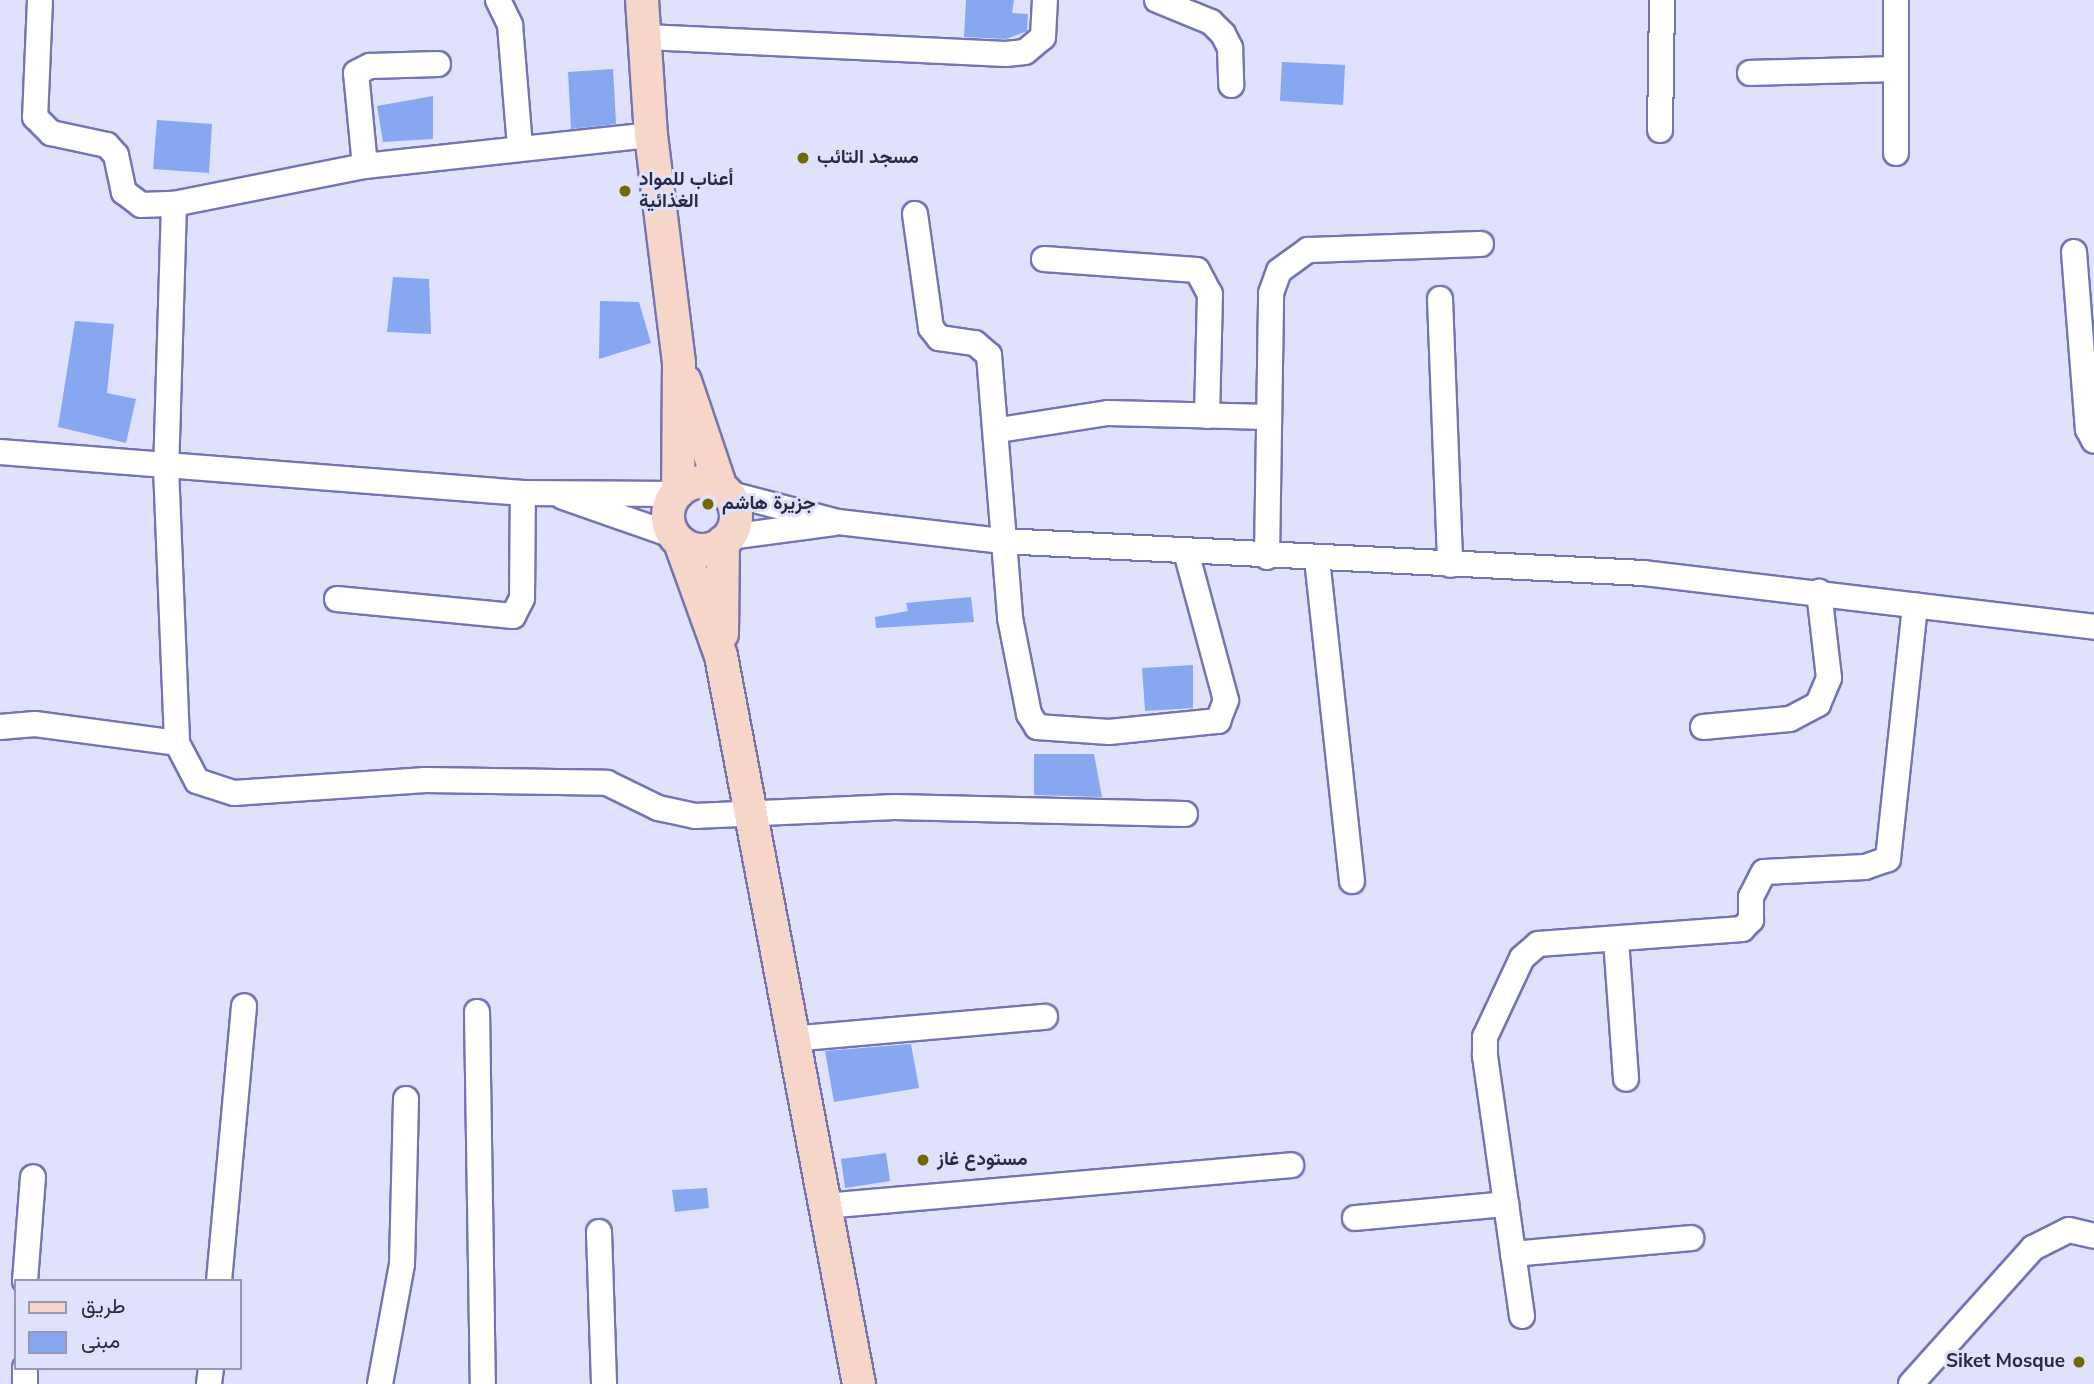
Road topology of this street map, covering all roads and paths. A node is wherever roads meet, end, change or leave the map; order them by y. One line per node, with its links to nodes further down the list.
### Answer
1 (40, 0): 18 (street)
2 (498, 0): 15 (street)
3 (642, 0): 8 (main road)
4 (1045, 0): 8 (street)
5 (1157, 0): 12 (street)
6 (1662, 0): 13 (street)
7 (1896, 0): 10 (street)
8 (646, 37): 14 (main road)
9 (438, 64): 17 (street)
10 (1894, 69): 11 (street); 16 (street)
11 (1750, 73)
12 (1231, 85)
13 (1660, 130)
14 (650, 135): 15 (street); 24 (main road)
15 (520, 147): 17 (street)
16 (1896, 153)
17 (365, 166): 18 (street)
18 (174, 204): 30 (street)
19 (915, 214): 27 (street)
20 (1481, 244): 26 (street)
21 (2074, 252): 28 (street)
22 (1044, 259): 25 (street)
23 (1440, 299): 42 (street)
24 (679, 363): 31 (main road); 33 (main road)
25 (1207, 416): 26 (street); 27 (street)
26 (1269, 417): 40 (street)
27 (999, 430): 38 (street)
28 (2094, 441)
29 (0, 452): 30 (street)
30 (166, 467): 32 (street); 50 (street)
31 (724, 491): 33 (main road); 35 (street); 37 (main road)
32 (523, 493): 34 (street); 44 (street)
33 (677, 493): 34 (street); 36 (main road)
34 (556, 494): 36 (street)
35 (838, 522): 37 (street); 38 (street)
36 (678, 539): 37 (main road); 47 (main road)
37 (726, 539): 47 (main road)
38 (1001, 541): 39 (street); 39 (street)
39 (1186, 551): 40 (street)
40 (1267, 557): 41 (street)
41 (1317, 559): 42 (street); 53 (street)
42 (1450, 565): 43 (street)
43 (1819, 592): 45 (street); 49 (street)
44 (337, 599)
45 (1915, 605): 46 (street); 54 (street)
46 (2094, 627)
47 (721, 656): 51 (main road)
48 (0, 727): 50 (street)
49 (1703, 727)
50 (177, 743): 51 (street)
51 (750, 813): 52 (street); 58 (main road)
52 (1185, 814)
53 (1352, 881)
54 (1616, 939): 59 (street); 63 (street)
55 (244, 1006): 71 (street)
56 (477, 1012): 74 (street)
57 (1045, 1017): 58 (street)
58 (791, 1039): 64 (main road)
59 (1626, 1079)
60 (406, 1099): 73 (street)
61 (1291, 1165): 64 (street)
62 (33, 1177): 70 (street)
63 (1506, 1204): 65 (street); 69 (street)
64 (825, 1206): 76 (main road)
65 (1355, 1218)
66 (599, 1232): 75 (street)
67 (2094, 1237): 77 (street)
68 (1691, 1238): 69 (street)
69 (1513, 1254): 72 (street)
70 (25, 1279)
71 (219, 1279)
72 (1522, 1317)
73 (380, 1384)
74 (483, 1384)
75 (604, 1384)
76 (859, 1384)
77 (1911, 1384)

